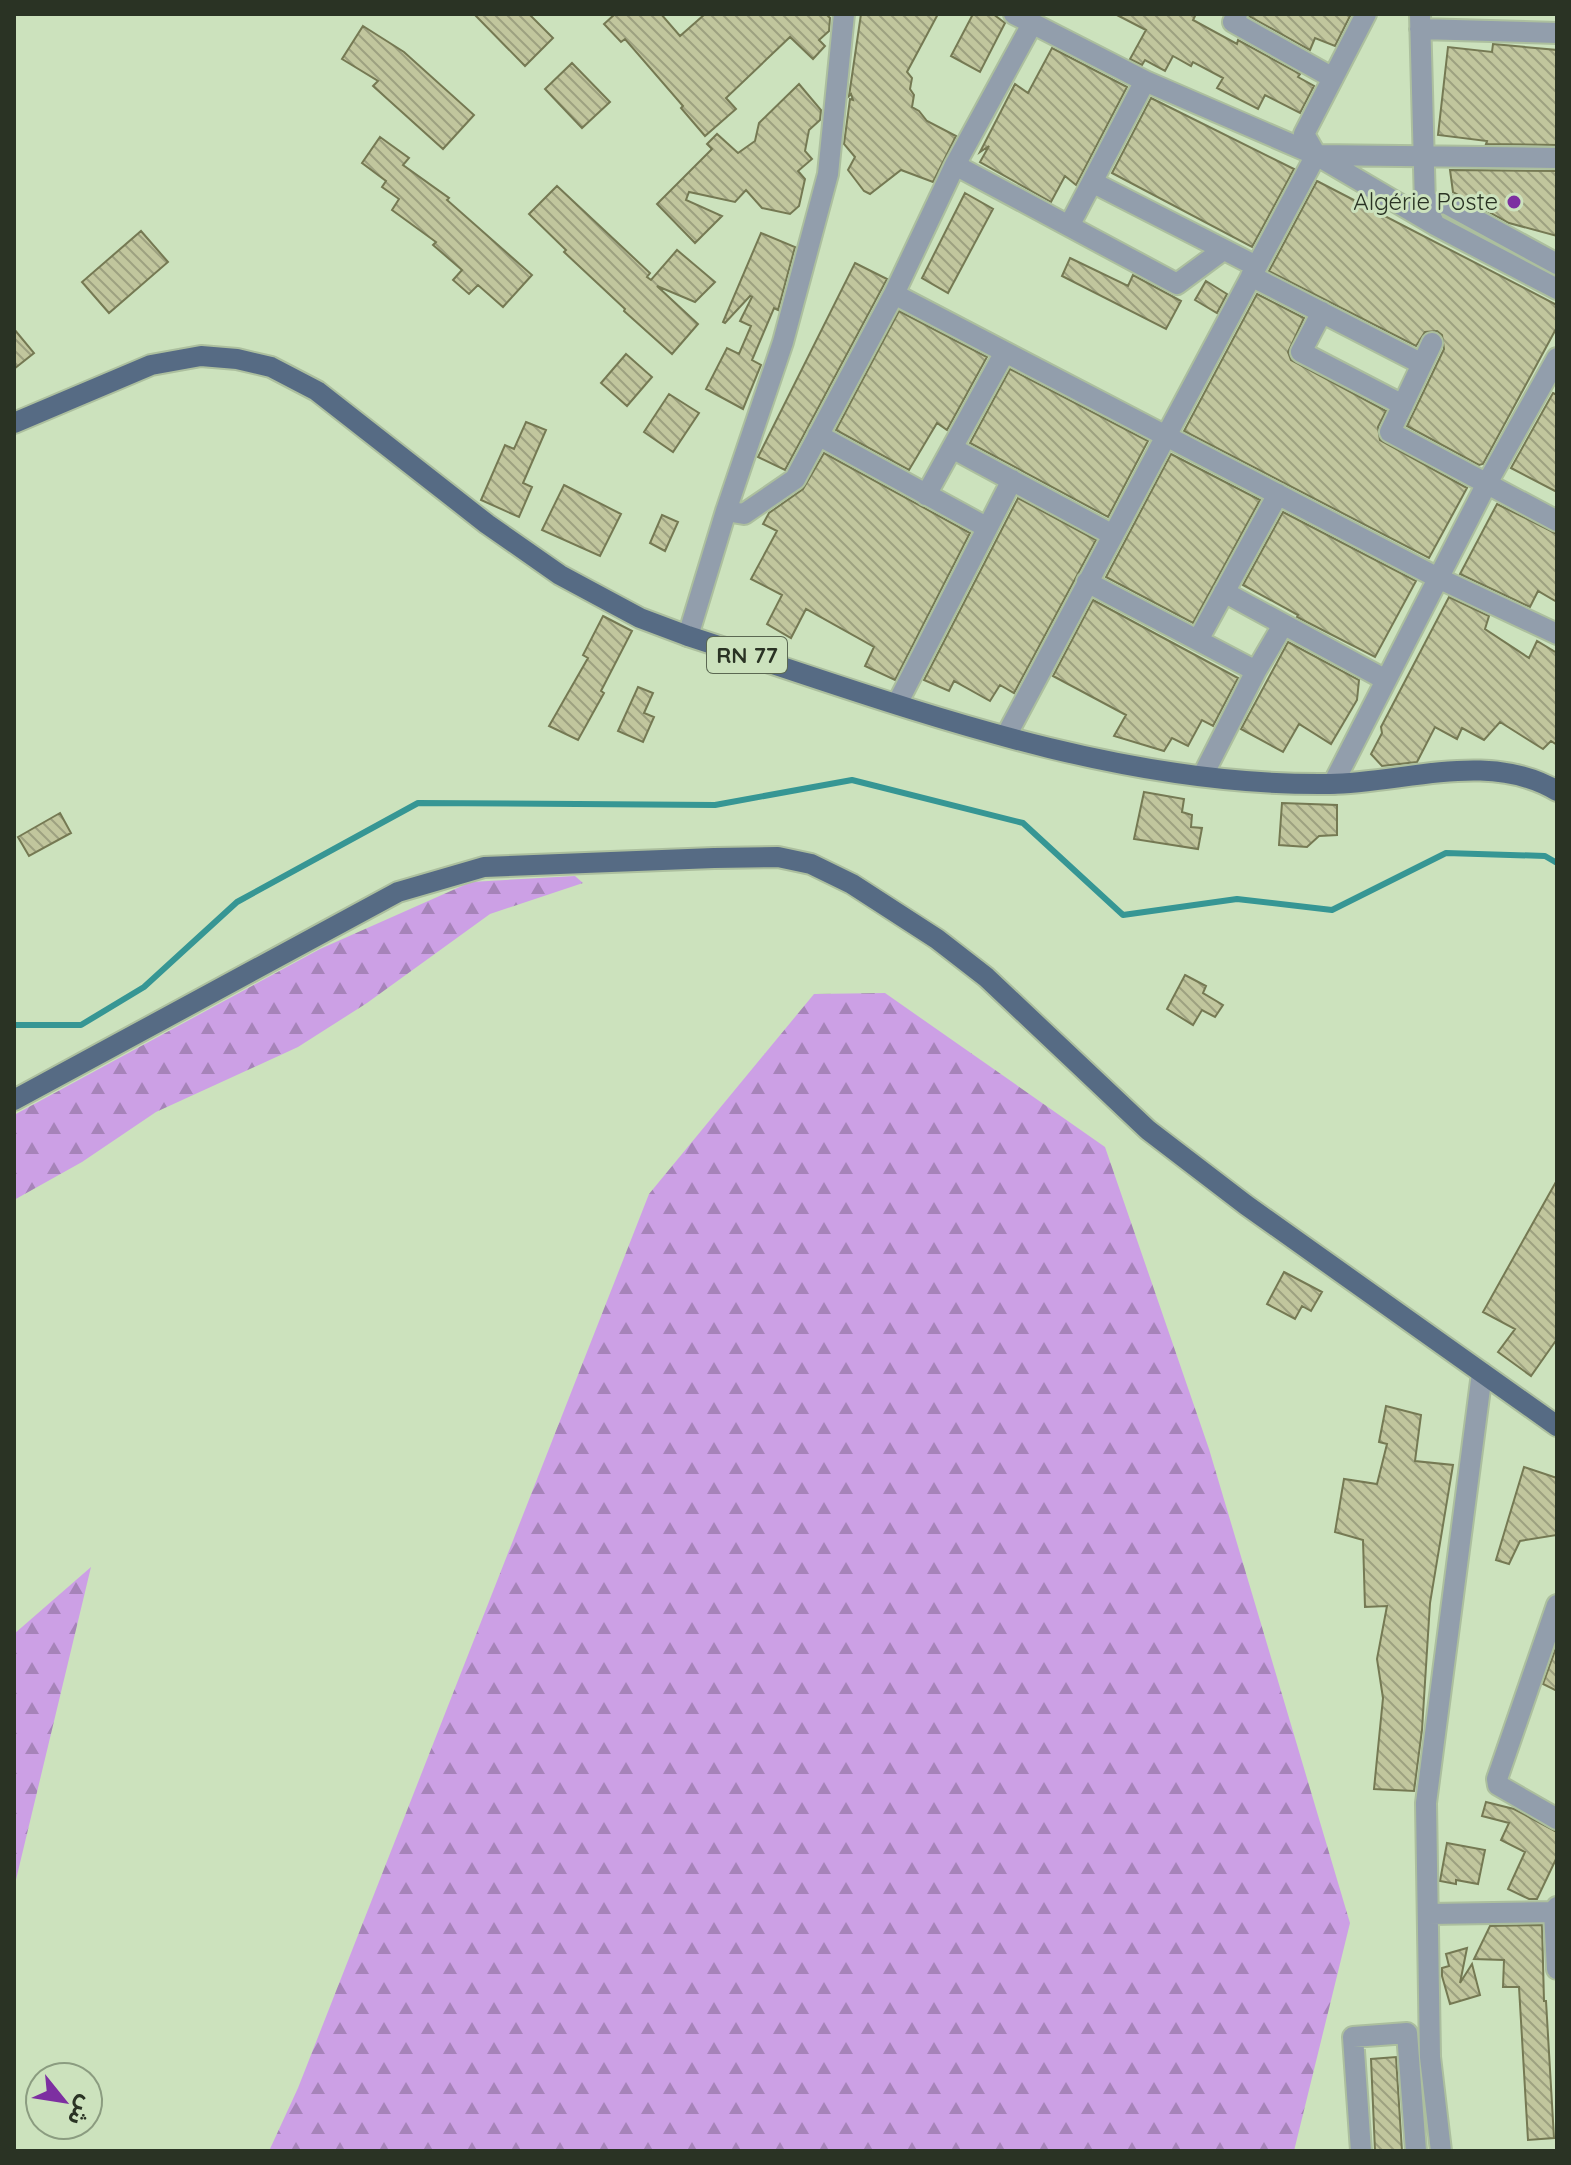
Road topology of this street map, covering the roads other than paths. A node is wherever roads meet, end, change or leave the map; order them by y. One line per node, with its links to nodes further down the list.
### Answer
1 (844, 14): 37 (street)
2 (1237, 14): 8 (street)
3 (1366, 14): 8 (street)
4 (1021, 17): 9 (street); 13 (street)
5 (1420, 21): 6 (street); 11 (street)
6 (1515, 23): 7 (street)
7 (1557, 33)
8 (1333, 78): 10 (street)
9 (1145, 81): 10 (street); 14 (street)
10 (1316, 155): 11 (street); 16 (street); 20 (street)
11 (1423, 157): 12 (street); 15 (street)
12 (1557, 158)
13 (955, 165): 17 (street); 22 (street)
14 (1092, 182): 17 (street); 18 (street)
15 (1425, 205): 16 (street); 19 (street)
16 (1435, 225): 21 (street)
17 (1069, 226): 18 (street)
18 (1223, 250): 20 (street)
19 (1557, 264)
20 (1253, 271): 23 (street); 31 (street)
21 (1557, 289)
22 (894, 294): 25 (street); 30 (street)
23 (1322, 312): 26 (street); 28 (street)
24 (1432, 343): 26 (street)
25 (1005, 352): 31 (street); 32 (street)
26 (1422, 364): 28 (street)
27 (1554, 371): 34 (street)
28 (1403, 405): 34 (street)
29 (14, 423): 46 (main road, RN 77)
30 (818, 435): 36 (street); 37 (street)
31 (1166, 435): 35 (street); 40 (street)
32 (952, 448): 33 (street); 36 (street)
33 (1012, 480): 39 (street); 40 (street)
34 (1486, 485): 38 (street); 41 (street)
35 (1278, 494): 41 (street); 43 (street)
36 (926, 495): 39 (street)
37 (726, 511): 46 (street)
38 (1557, 521)
39 (986, 527): 50 (street)
40 (1113, 535): 42 (street)
41 (1438, 578): 45 (street); 49 (street)
42 (1087, 582): 47 (street); 51 (street)
43 (1224, 592): 44 (street); 47 (street)
44 (1283, 625): 48 (street); 49 (street)
45 (1557, 634)
46 (688, 636): 50 (main road, RN 77)
47 (1198, 640): 48 (street)
48 (1256, 671): 52 (street)
49 (1386, 680): 53 (street)
50 (897, 704): 51 (main road, RN 77)
51 (1006, 736): 52 (main road, RN 77)
52 (1203, 775): 53 (main road, RN 77)
53 (1333, 784): 54 (main road, RN 77)
54 (1557, 791)
55 (14, 1100): 56 (main road)
56 (1482, 1373): 57 (main road); 61 (street)
57 (1557, 1426)
58 (1557, 1605): 59 (street)
59 (1557, 1819)
60 (1555, 1909): 61 (street); 62 (street)
61 (1429, 1914): 65 (street)
62 (1557, 1969)
63 (1361, 2151): 64 (street)
64 (1416, 2151)
65 (1441, 2151)

